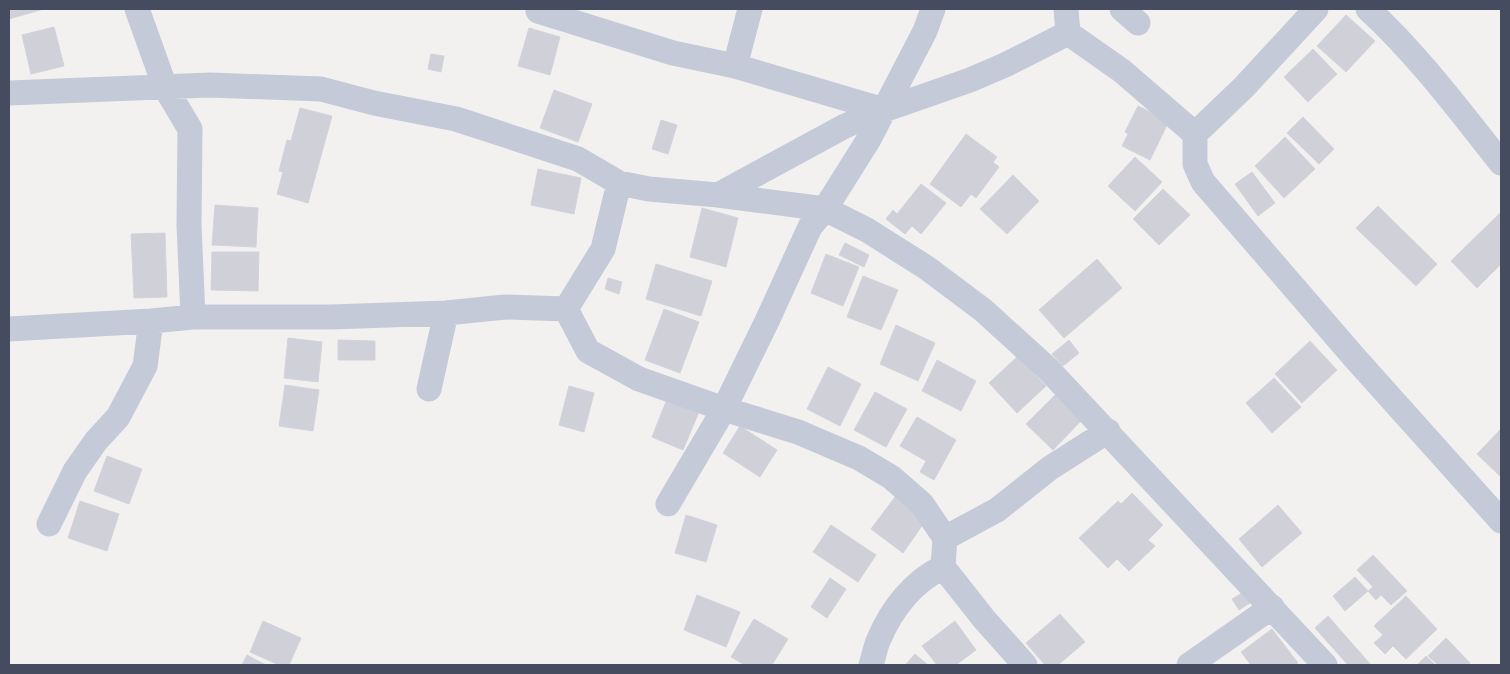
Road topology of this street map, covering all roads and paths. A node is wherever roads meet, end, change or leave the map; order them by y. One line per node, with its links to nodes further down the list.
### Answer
1 (137, 9): 10 (street)
2 (750, 9): 9 (street)
3 (934, 9): 12 (street)
4 (1066, 9): 8 (street)
5 (1316, 9): 13 (street)
6 (1368, 9): 14 (street)
7 (538, 11): 9 (street)
8 (1068, 33): 12 (street); 13 (street)
9 (735, 66): 12 (street)
10 (165, 87): 11 (street); 15 (street); 20 (street)
11 (9, 93)
12 (884, 110): 16 (street); 17 (street)
13 (1195, 134): 27 (street)
14 (1501, 163)
15 (620, 183): 16 (street); 18 (street)
16 (718, 195): 17 (street)
17 (825, 209): 24 (street); 25 (street)
18 (566, 309): 19 (street); 24 (street)
19 (446, 313): 20 (street); 23 (street)
20 (193, 317): 21 (street)
21 (151, 321): 22 (street); 28 (street)
22 (9, 329)
23 (429, 389)
24 (724, 409): 26 (street); 29 (street)
25 (1108, 431): 29 (street); 31 (street)
26 (668, 504)
27 (1501, 521)
28 (49, 524)
29 (945, 538): 30 (street)
30 (943, 567): 32 (street); 33 (street)
31 (1272, 607): 34 (street); 35 (street)
32 (871, 665)
33 (1025, 665)
34 (1189, 665)
35 (1325, 665)

